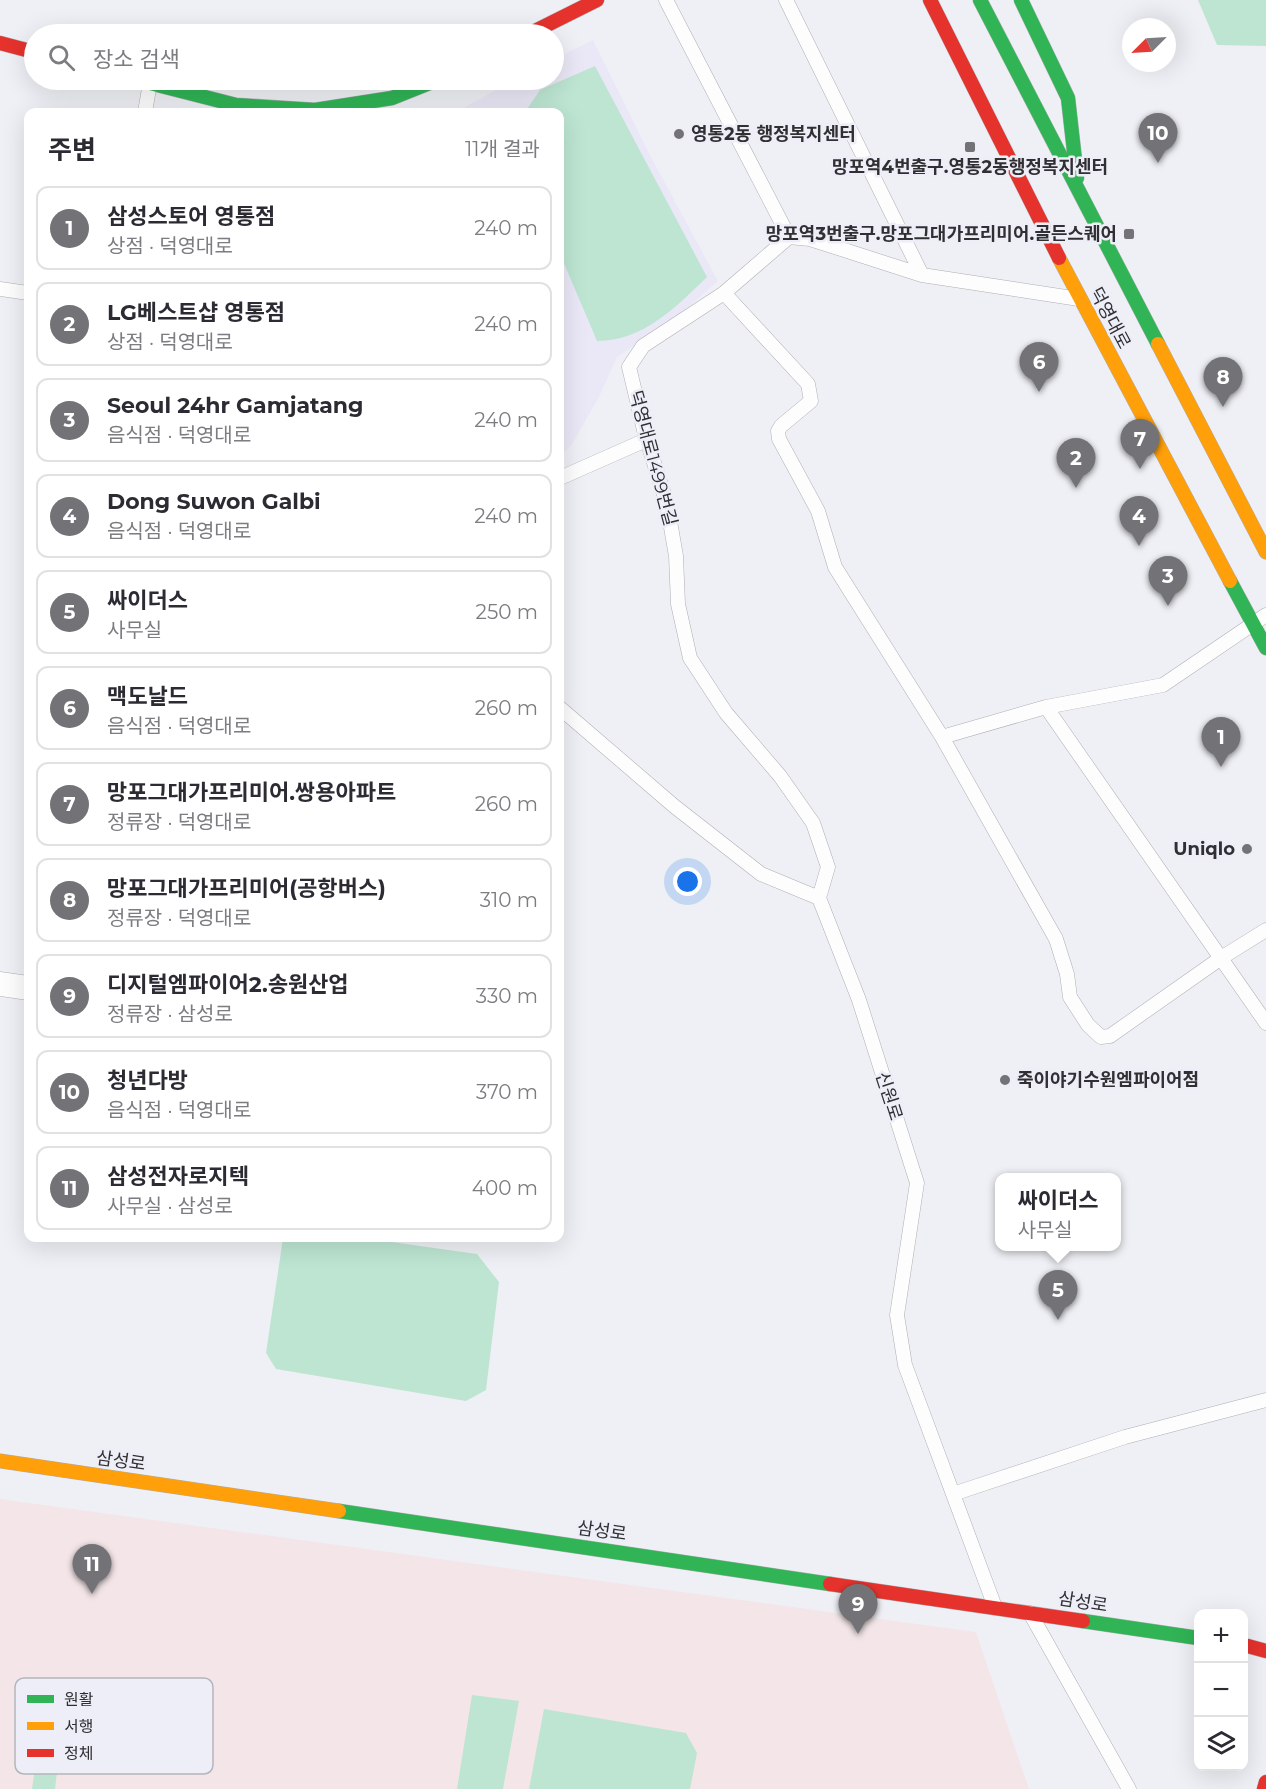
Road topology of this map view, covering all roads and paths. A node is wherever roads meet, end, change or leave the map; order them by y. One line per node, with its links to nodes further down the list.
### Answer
1 (597, 0): 7 (street)
2 (666, 0): 17 (street)
3 (786, 0): 18 (street)
4 (930, 0): 22 (street, 덕영대로)
5 (980, 0): 16 (street, 덕영대로)
6 (1021, 0): 16 (street)
7 (549, 24)
8 (0, 43): 9 (street)
9 (24, 49)
10 (144, 90): 13 (street)
11 (178, 90): 14 (street)
12 (412, 90): 15 (street)
13 (145, 108)
14 (283, 108)
15 (328, 108)
16 (1078, 189): 25 (street, 덕영대로)
17 (789, 237): 18 (street); 21 (street, 덕영대로1499번길)
18 (922, 275): 22 (street)
19 (0, 289): 20 (street)
20 (24, 292)
21 (724, 293): 23 (street, 덕영대로1499번길); 31 (street)
22 (1079, 299): 27 (street, 덕영대로)
23 (646, 440): 24 (street); 32 (street, 덕영대로1499번길)
24 (564, 476)
25 (1266, 552)
26 (1266, 615): 27 (street)
27 (1253, 623): 28 (street, 덕영대로); 29 (street)
28 (1266, 648)
29 (1046, 707): 31 (street); 34 (street)
30 (564, 711): 32 (street)
31 (942, 736): 34 (street)
32 (819, 898): 42 (street, 신원로)
33 (1266, 930): 34 (street)
34 (1221, 958): 39 (street)
35 (0, 979): 36 (street)
36 (24, 982)
37 (0, 989): 38 (street)
38 (24, 992)
39 (1266, 1023)
40 (1266, 1400): 42 (street)
41 (0, 1461): 43 (street, 삼성로)
42 (953, 1494): 43 (street, 신원로)
43 (995, 1607): 44 (street, 삼성로)
44 (1030, 1613): 45 (street, 삼성로); 49 (street)
45 (1194, 1637)
46 (1248, 1647): 47 (street)
47 (1266, 1651)
48 (1266, 1782): 50 (street)
49 (1130, 1789)
50 (1264, 1789)

